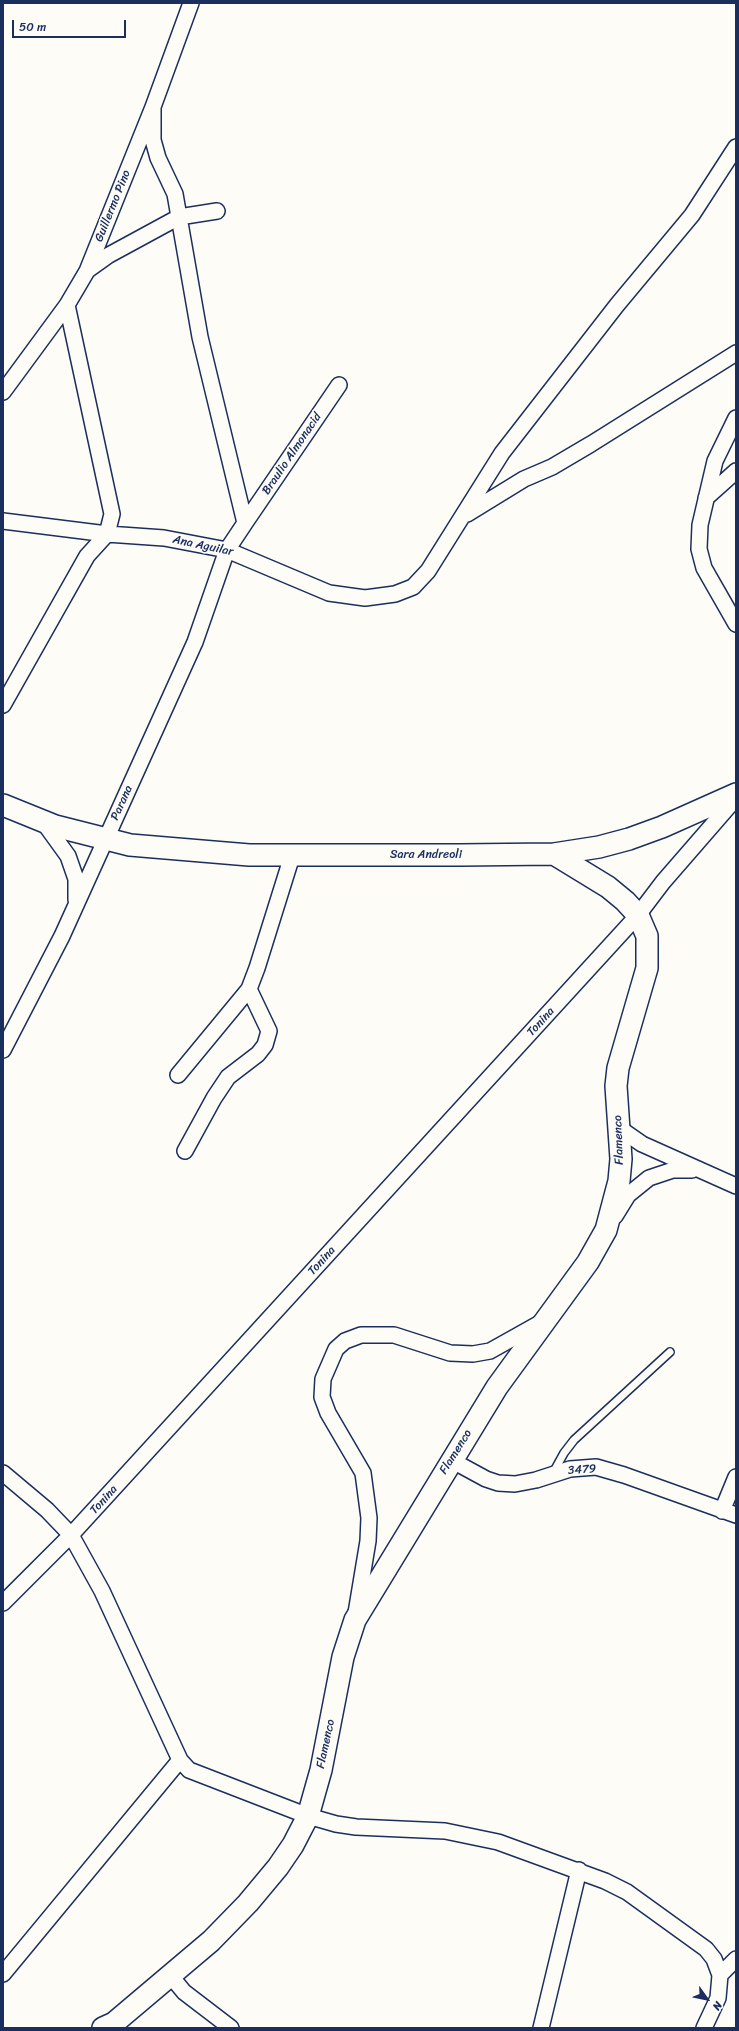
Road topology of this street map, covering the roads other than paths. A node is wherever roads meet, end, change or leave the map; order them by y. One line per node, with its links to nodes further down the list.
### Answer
1 (191, 3): 2 (street, Guillermo Pino)
2 (153, 107): 5 (street); 6 (street, Guillermo Pino)
3 (736, 147): 14 (street, Ana Aguilar)
4 (217, 211): 5 (street)
5 (179, 217): 6 (street); 16 (street)
6 (87, 271): 7 (street, Guillermo Pino)
7 (67, 305): 10 (street, Guillermo Pino); 17 (street)
8 (735, 354): 14 (street)
9 (339, 385): 16 (street, Braulio Almonacid)
10 (3, 392)
11 (736, 418): 13 (street)
12 (736, 470): 13 (street)
13 (706, 498): 19 (street)
14 (462, 517): 18 (street, Ana Aguilar)
15 (3, 521): 17 (street, Ana Aguilar)
16 (245, 523): 18 (street, Braulio Almonacid)
17 (108, 534): 18 (street, Ana Aguilar); 20 (street)
18 (227, 550): 25 (street, Parana)
19 (736, 624)
20 (3, 705)
21 (736, 794): 26 (street, Sara Andreoli)
22 (736, 798): 29 (street, Tonina)
23 (3, 805): 24 (street, Sara Andreoli)
24 (42, 820): 25 (street, Sara Andreoli); 28 (street)
25 (106, 840): 27 (street, Sara Andreoli); 28 (street, Parana)
26 (554, 854): 27 (street, Sara Andreoli); 29 (street, Flamenco)
27 (292, 856): 30 (street)
28 (76, 906): 31 (street, Parana)
29 (638, 915): 33 (street, Flamenco); 45 (street, Tonina)
30 (249, 989): 32 (street); 34 (street)
31 (3, 1050)
32 (178, 1075)
33 (619, 1128): 35 (street); 37 (street, Flamenco)
34 (185, 1151)
35 (697, 1170): 36 (street); 37 (street)
36 (736, 1186)
37 (606, 1230): 38 (street, Flamenco)
38 (546, 1320): 40 (street, Flamenco); 47 (street)
39 (670, 1352): 42 (lane)
40 (451, 1460): 42 (street, 3479); 47 (street, Flamenco)
41 (3, 1473): 45 (street)
42 (552, 1475): 44 (street, 3479)
43 (736, 1478): 44 (street)
44 (729, 1513)
45 (71, 1535): 46 (street, Tonina); 48 (street)
46 (3, 1603)
47 (355, 1620): 49 (street, Flamenco)
48 (180, 1760): 49 (street); 52 (street)
49 (308, 1816): 50 (street); 54 (street, Flamenco)
50 (579, 1870): 53 (street); 57 (street)
51 (736, 1960): 53 (street)
52 (3, 1974)
53 (720, 1974): 58 (street)
54 (170, 1975): 55 (street, Flamenco); 56 (street)
55 (113, 2026)
56 (231, 2028)
57 (541, 2028)
58 (704, 2028)

